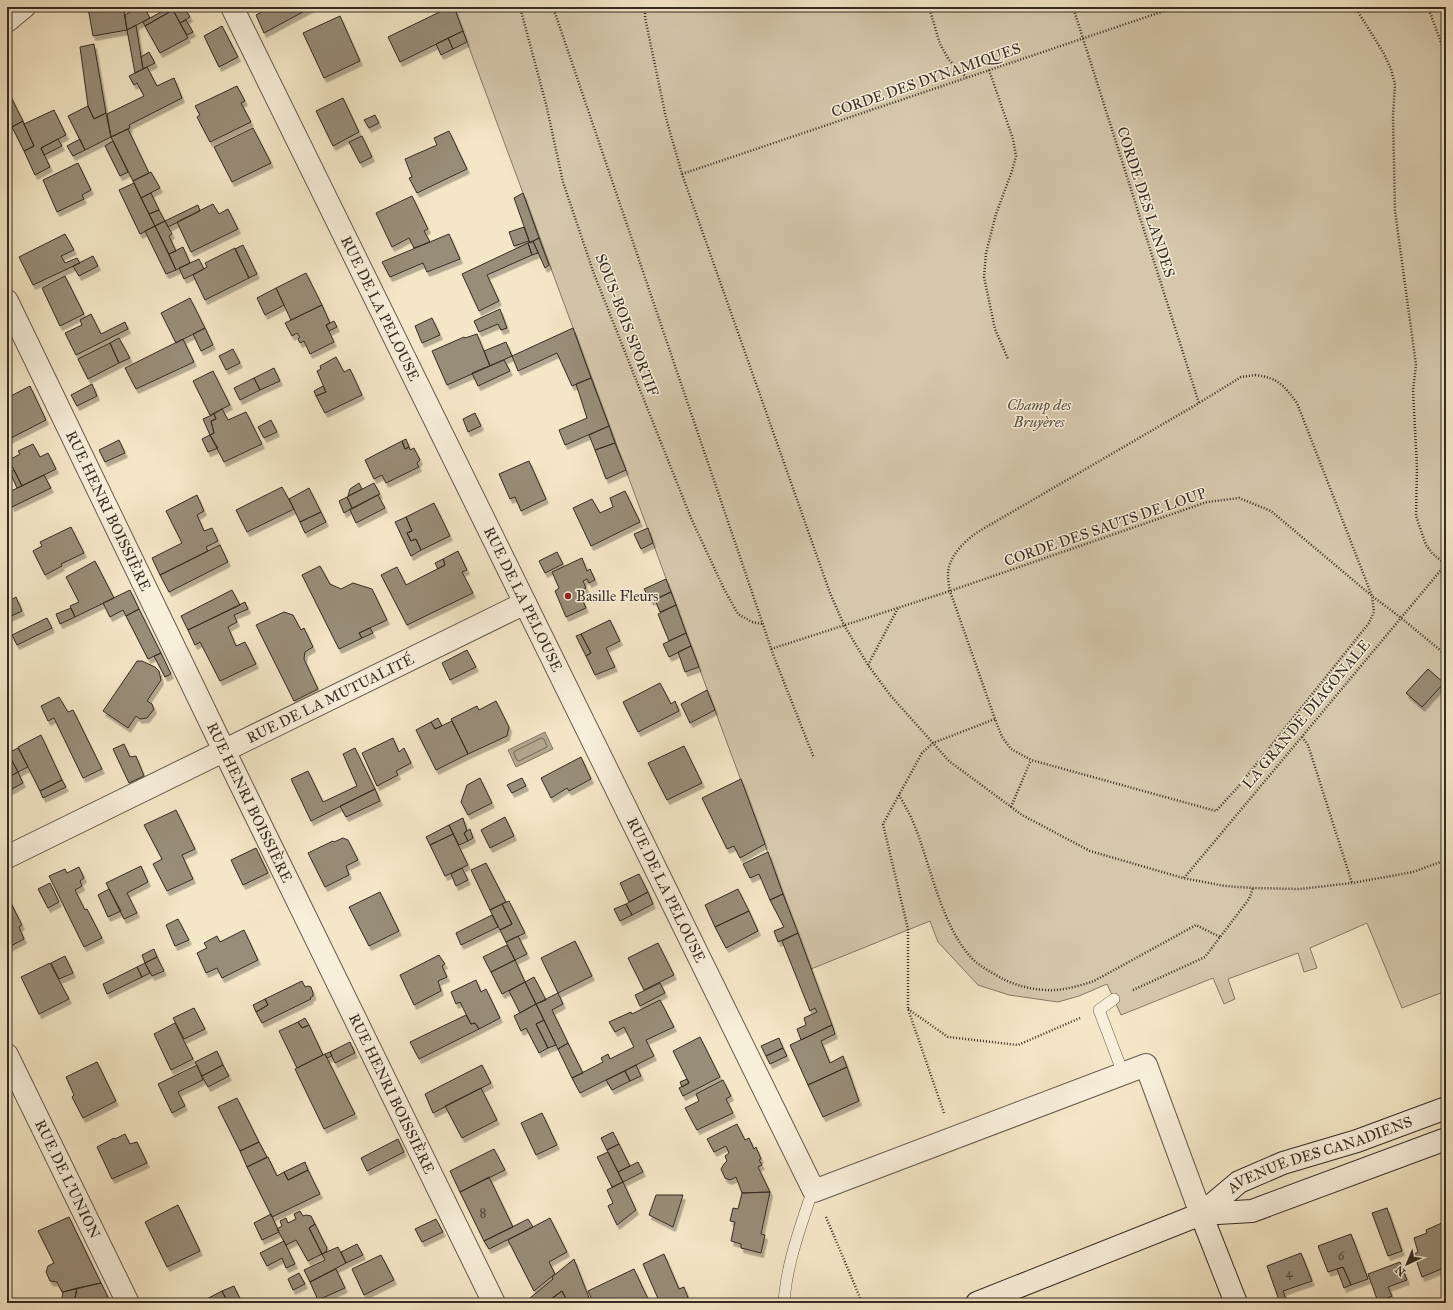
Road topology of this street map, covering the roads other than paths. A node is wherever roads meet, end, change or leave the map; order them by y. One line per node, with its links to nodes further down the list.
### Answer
1 (24, 7): 3 (street)
2 (232, 7): 5 (street, RUE DE LA PELOUSE)
3 (7, 21)
4 (7, 302): 6 (street, RUE HENRI BOISSIÈRE)
5 (525, 603): 6 (street, RUE DE LA MUTUALITÉ); 13 (street, RUE DE LA PELOUSE)
6 (224, 751): 7 (street, RUE DE LA MUTUALITÉ); 16 (street, RUE HENRI BOISSIÈRE)
7 (7, 857)
8 (1114, 999): 10 (lane)
9 (7, 1055): 15 (street, RUE DE L'UNION)
10 (1123, 1073): 13 (street); 14 (street)
11 (1446, 1108): 14 (street, AVENUE DES CANADIENS)
12 (1446, 1139): 14 (street, AVENUE DES CANADIENS)
13 (814, 1191): 17 (lane)
14 (1201, 1214): 18 (street, AVENUE DES CANADIENS); 19 (street)
15 (128, 1303)
16 (494, 1303)
17 (784, 1303)
18 (977, 1303)
19 (1236, 1303)

